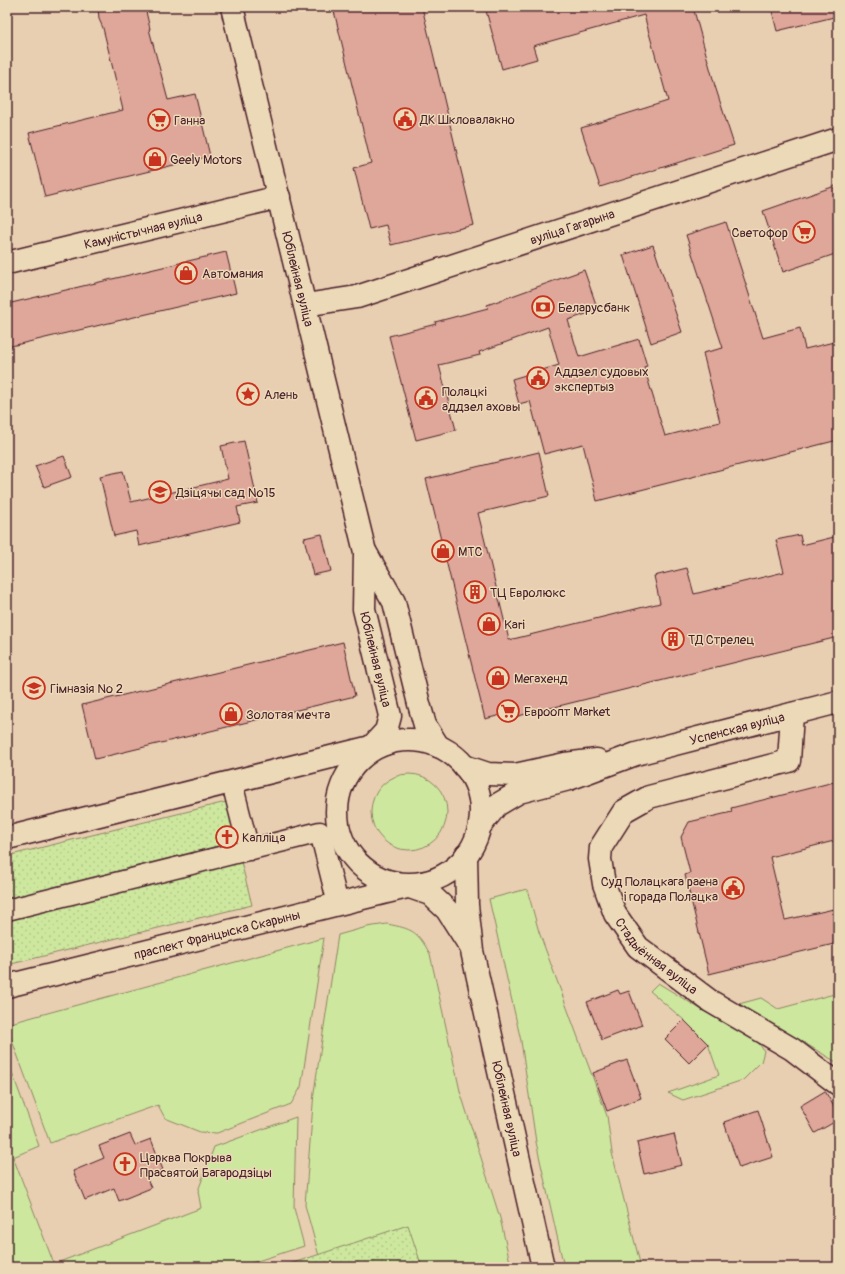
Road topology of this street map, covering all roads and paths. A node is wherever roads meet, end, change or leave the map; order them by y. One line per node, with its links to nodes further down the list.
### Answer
1 (232, 7): 3 (main road, Юбілейная вуліца)
2 (838, 139): 5 (main road, вуліца Гагарына)
3 (279, 197): 4 (main road, Камуністычная вуліца); 5 (main road, Юбілейная вуліца)
4 (7, 262)
5 (305, 305): 6 (main road, Юбілейная вуліца)
6 (366, 552): 9 (main road, Юбілейная вуліца); 10 (main road, Юбілейная вуліца)
7 (838, 702): 8 (main road, Успенская вуліца)
8 (792, 714): 11 (main road, Успенская вуліца); 23 (main road, Стадыённая вуліца)
9 (438, 746): 10 (main road); 12 (main road)
10 (375, 749): 13 (main road); 18 (main road, Юбілейная вуліца)
11 (636, 754): 12 (main road, Успенская вуліца); 14 (main road, Успенская вуліца)
12 (464, 766): 14 (main road)
13 (232, 783): 15 (main road); 16 (street)
14 (480, 826): 17 (main road, праспект Францыска Скарыны)
15 (7, 838)
16 (249, 850): 19 (street); 20 (street)
17 (466, 855): 18 (main road, праспект Францыска Скарыны); 21 (main road, Юбілейная вуліца)
18 (410, 884): 19 (main road, праспект Францыска Скарыны); 21 (main road, Юбілейная вуліца)
19 (338, 904): 22 (main road, праспект Францыска Скарыны)
20 (7, 910)
21 (472, 951): 24 (main road, Юбілейная вуліца)
22 (7, 986)
23 (838, 1084)
24 (543, 1267)

